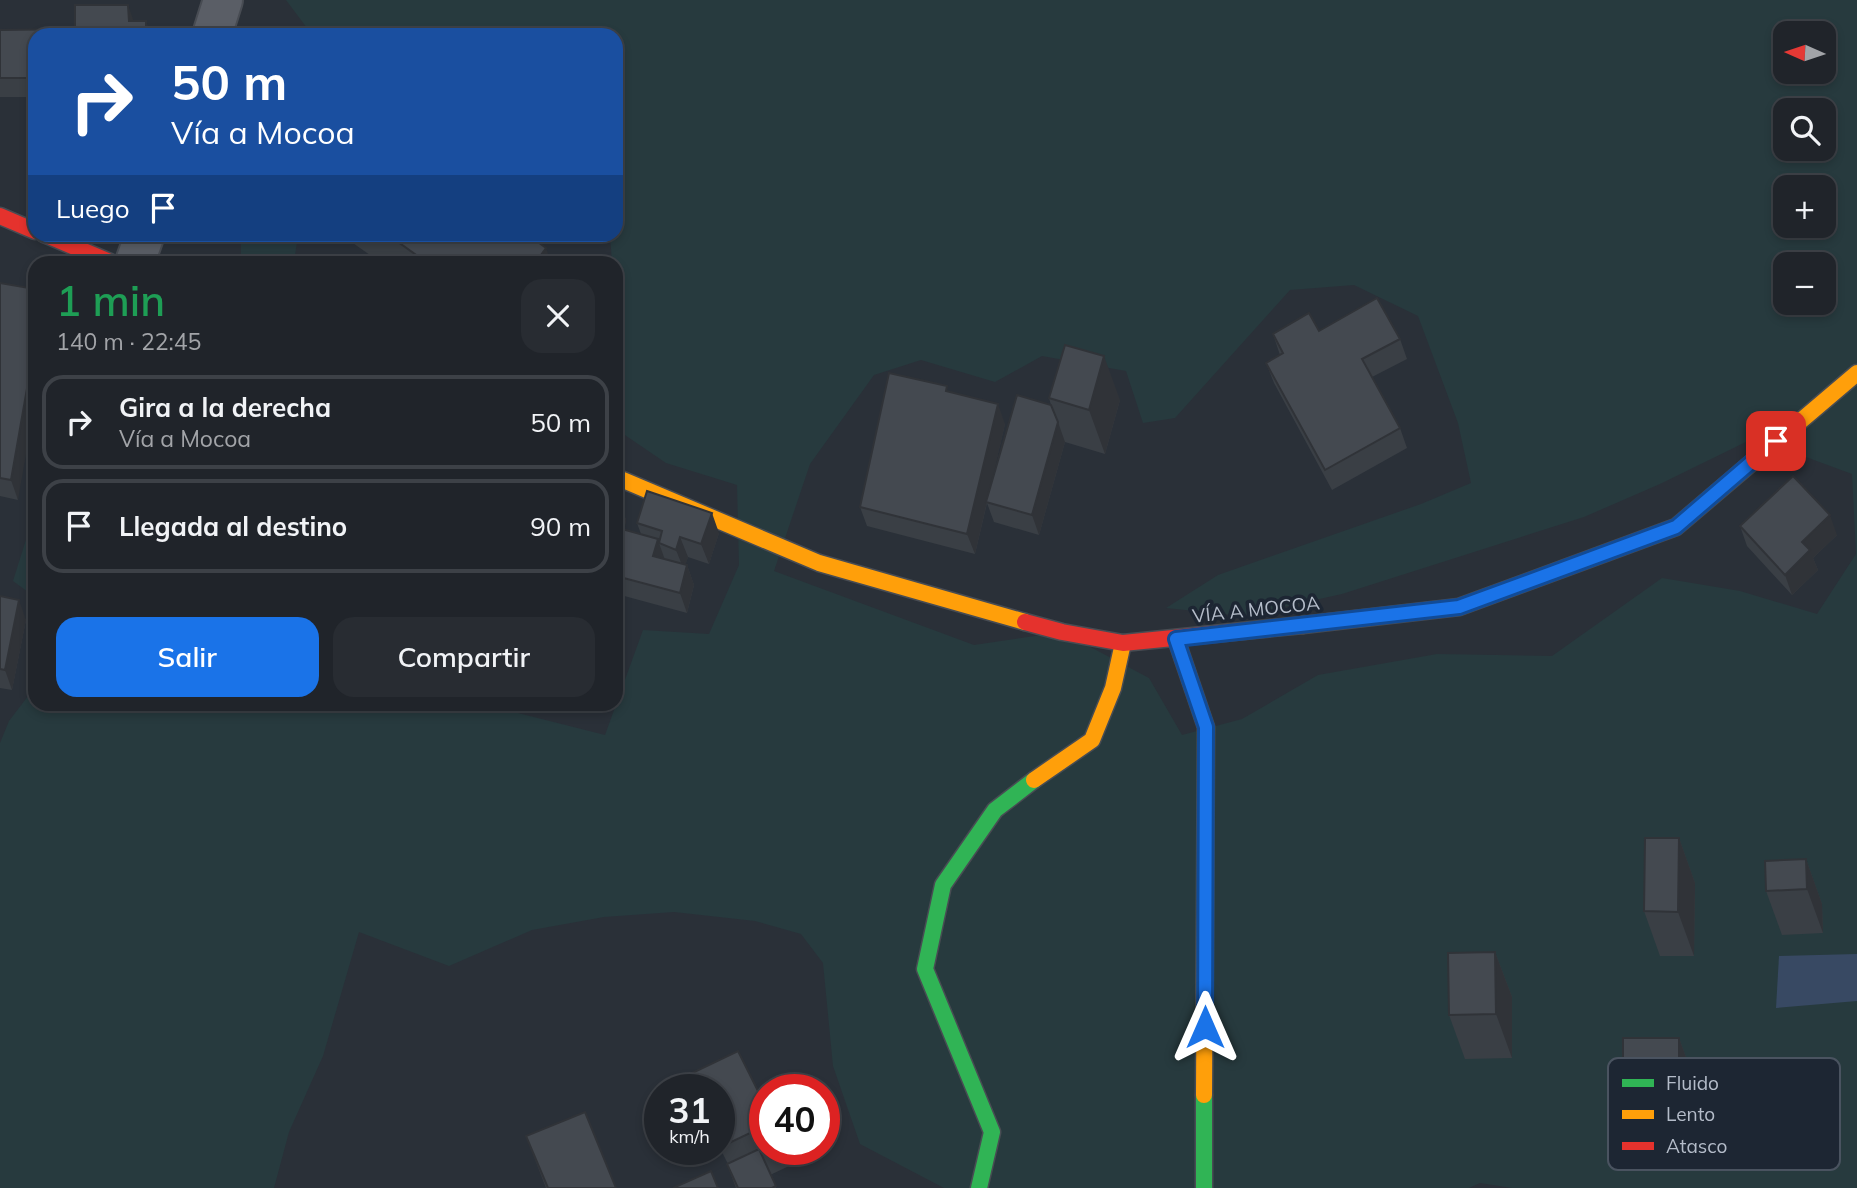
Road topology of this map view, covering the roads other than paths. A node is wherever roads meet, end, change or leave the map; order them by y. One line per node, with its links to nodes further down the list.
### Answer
1 (223, 0): 2 (street)
2 (214, 28)
3 (0, 216): 4 (main road)
4 (28, 228)
5 (63, 242): 6 (main road)
6 (96, 256)
7 (1857, 373): 9 (main road, VÍA A MOCOA)
8 (623, 480): 10 (main road, VÍA A MOCOA)
9 (1176, 639): 10 (main road, VÍA A MOCOA); 12 (main road)
10 (1123, 643): 11 (main road)
11 (979, 1188)
12 (1205, 1188)

